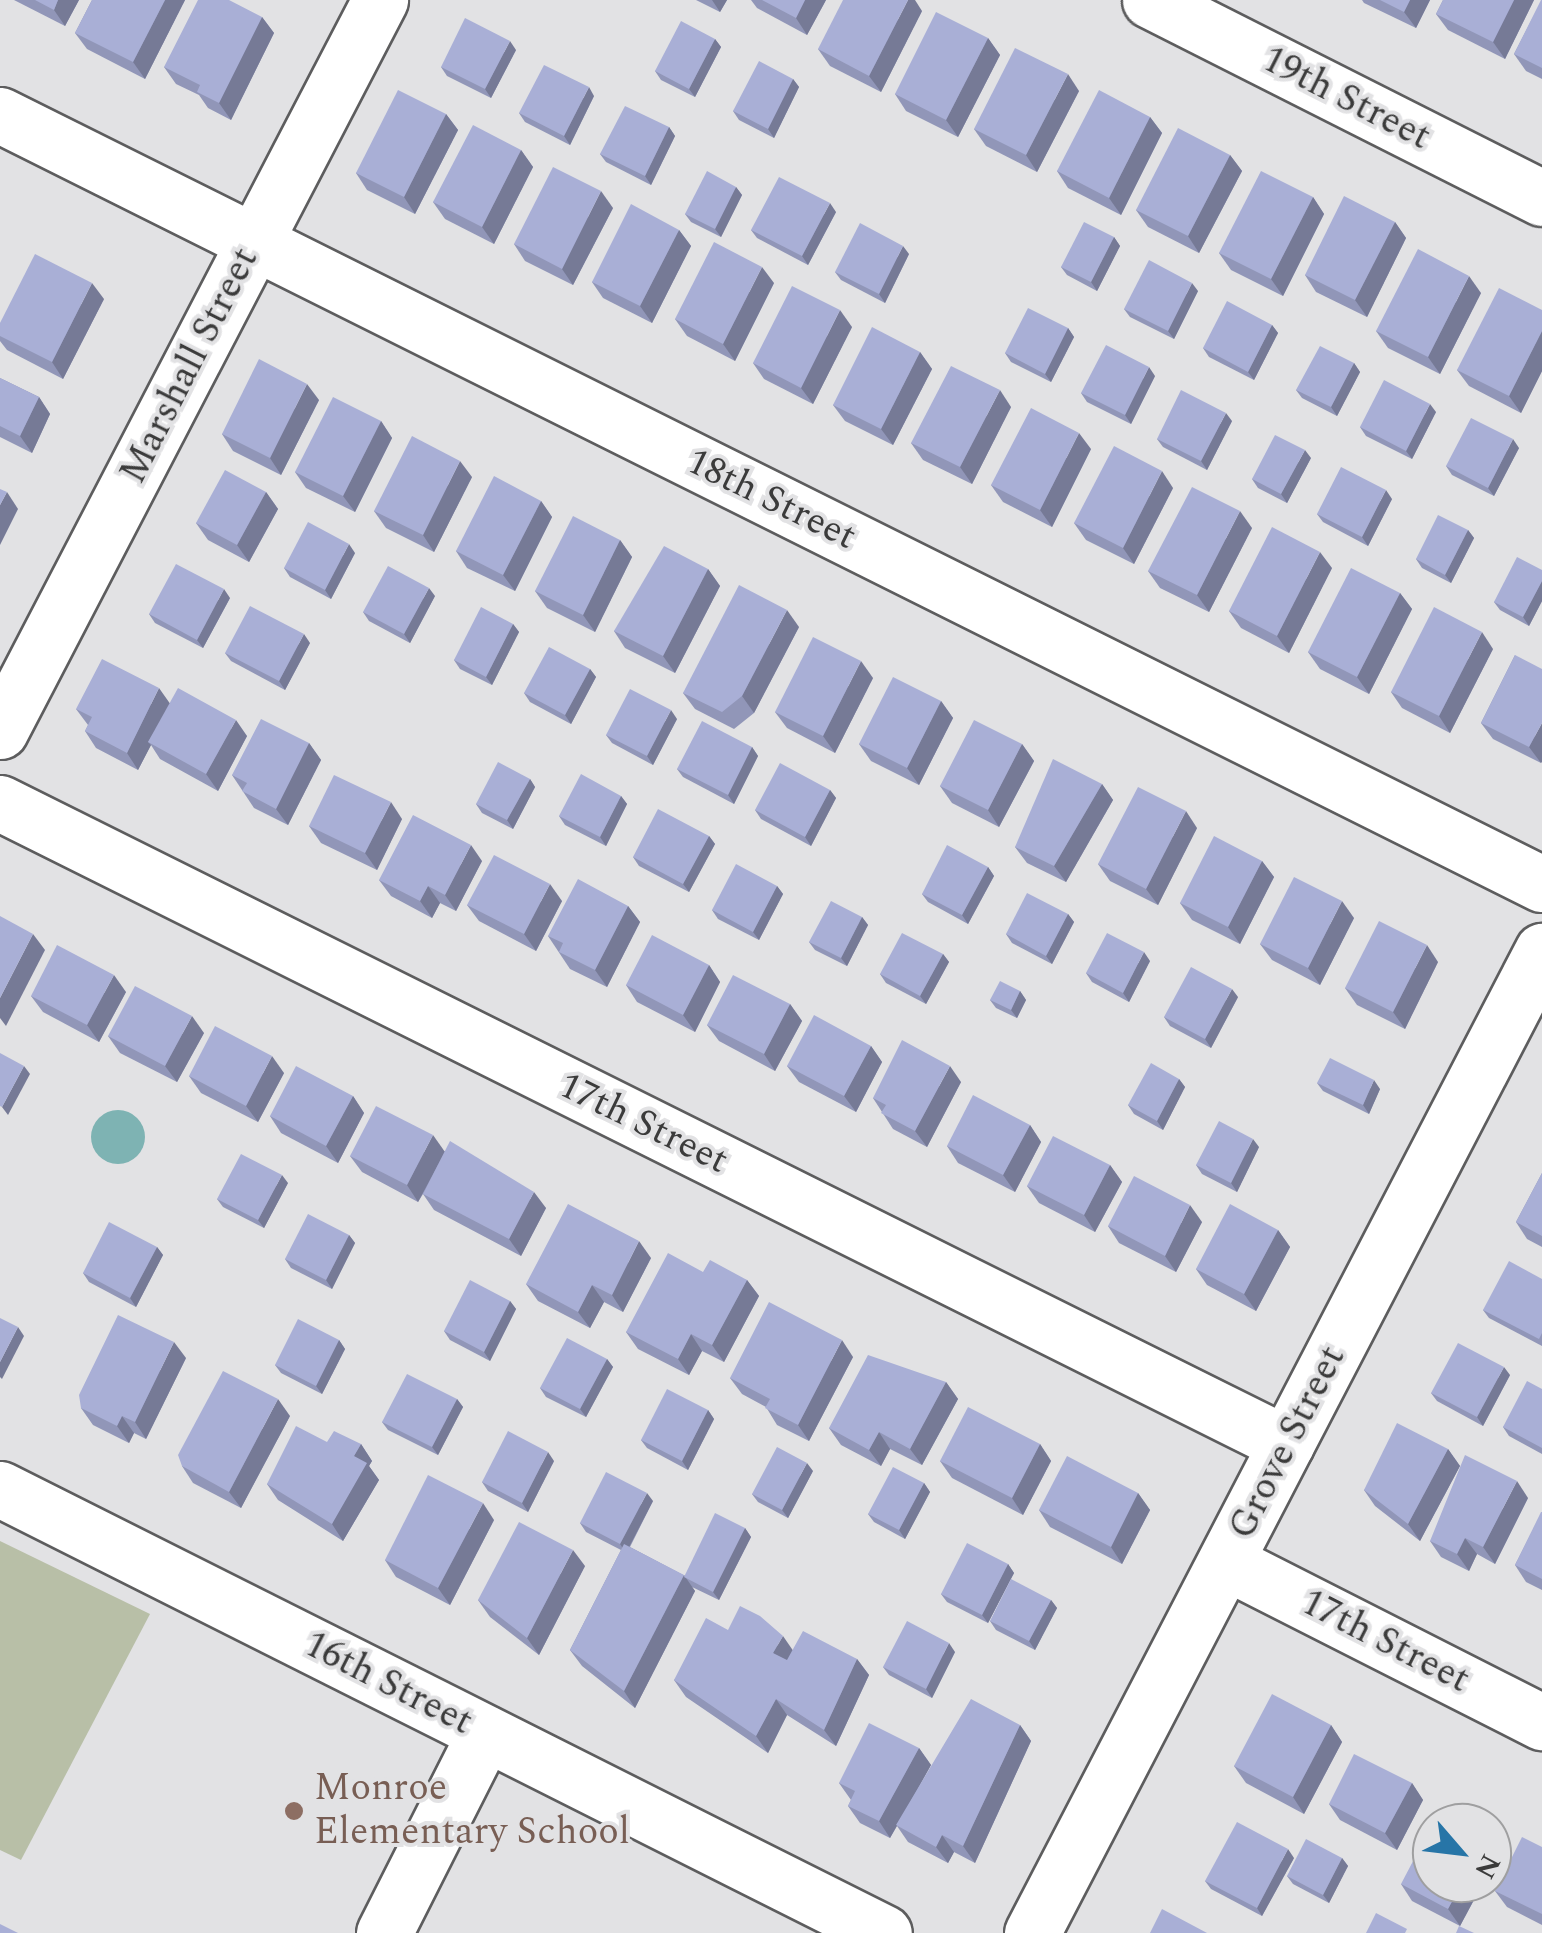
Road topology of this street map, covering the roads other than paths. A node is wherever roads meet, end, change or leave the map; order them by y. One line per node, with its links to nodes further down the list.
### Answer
1 (380, 0): 5 (street, Marshall Street)
2 (1150, 0): 4 (street, 19th Street)
3 (0, 115): 5 (street, 18th Street)
4 (1542, 198)
5 (254, 242): 6 (street, Marshall Street); 8 (street, 18th Street)
6 (0, 731)
7 (0, 804): 10 (street, 17th Street)
8 (1542, 884)
9 (1534, 986): 10 (street, Grove Street)
10 (1286, 1444): 12 (street, Grove Street)
11 (0, 1489): 14 (street, 16th Street)
12 (1228, 1563): 13 (street, 17th Street); 17 (street, Grove Street)
13 (1542, 1722)
14 (486, 1733): 15 (street, 16th Street); 16 (street)
15 (855, 1927)
16 (384, 1933)
17 (1032, 1933)

